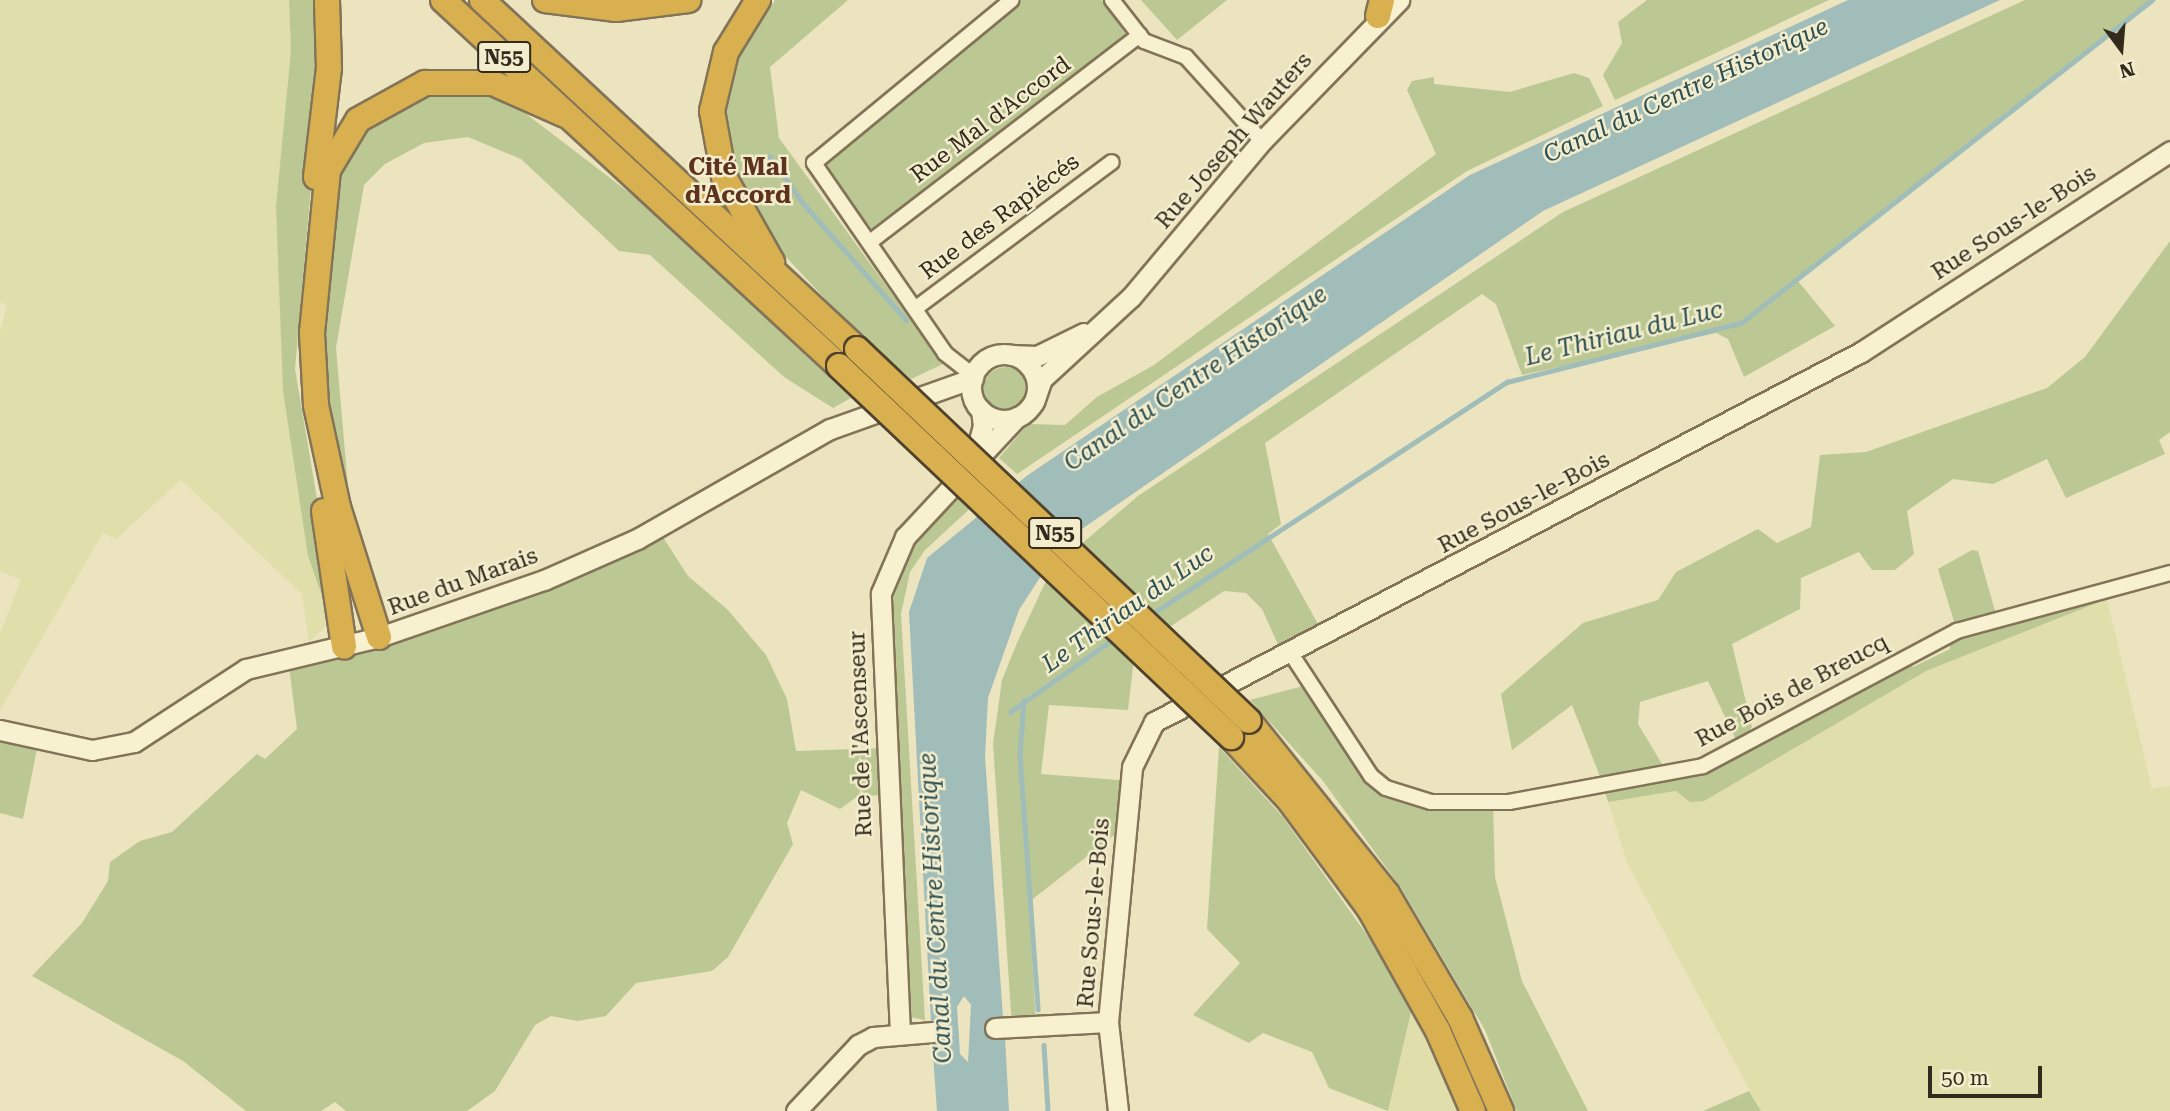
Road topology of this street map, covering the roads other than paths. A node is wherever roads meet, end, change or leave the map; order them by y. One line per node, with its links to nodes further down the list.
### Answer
1 (327, 0): 31 (highway)
2 (443, 0): 12 (highway, N55)
3 (482, 0): 17 (highway, N55)
4 (545, 0): 5 (highway)
5 (688, 0)
6 (758, 0): 17 (highway)
7 (1012, 0): 16 (street)
8 (1112, 0): 11 (street)
9 (1399, 0): 10 (street, Rue Joseph Wauters)
10 (1380, 8): 13 (street, Rue Joseph Wauters)
11 (1140, 36): 13 (street); 16 (street, Rue Mal d'Accord)
12 (565, 115): 22 (highway, N55); 30 (highway)
13 (1262, 141): 19 (street, Rue Joseph Wauters)
14 (2170, 151): 32 (street, Rue Sous-le-Bois)
15 (1112, 162): 18 (street, Rue des Rapiécés)
16 (870, 242): 18 (street)
17 (778, 276): 22 (highway, N55)
18 (916, 308): 20 (street)
19 (1110, 318): 21 (street, Rue Joseph Wauters); 25 (street, Rue Joseph Wauters)
20 (945, 353): 23 (street); 24 (street)
21 (1010, 355): 23 (street); 25 (street)
22 (848, 358): 33 (highway, N55, bridge)
23 (974, 374): 24 (street, Rue du Marais); 26 (street)
24 (928, 393): 26 (street, Rue du Marais); 30 (street, Rue du Marais)
25 (1034, 402): 27 (street)
26 (977, 405): 27 (street); 28 (street, Rue de l'Ascenseur)
27 (1017, 417): 28 (street, Rue de l'Ascenseur)
28 (972, 464): 38 (street, Rue de l'Ascenseur)
29 (2170, 573): 32 (street, Rue Bois de Breucq)
30 (379, 637): 31 (street, Rue du Marais)
31 (344, 647): 34 (street, Rue du Marais)
32 (1290, 652): 35 (street, Rue Sous-le-Bois)
33 (1240, 729): 41 (highway, N55); 42 (highway, N55)
34 (0, 730)
35 (1108, 1023): 36 (street, Rue Sous-le-Bois); 40 (street, Rue Sous-le-Bois)
36 (1004, 1028)
37 (933, 1032): 38 (street)
38 (900, 1034): 39 (street)
39 (796, 1111)
40 (1118, 1111)
41 (1473, 1111)
42 (1501, 1111)

